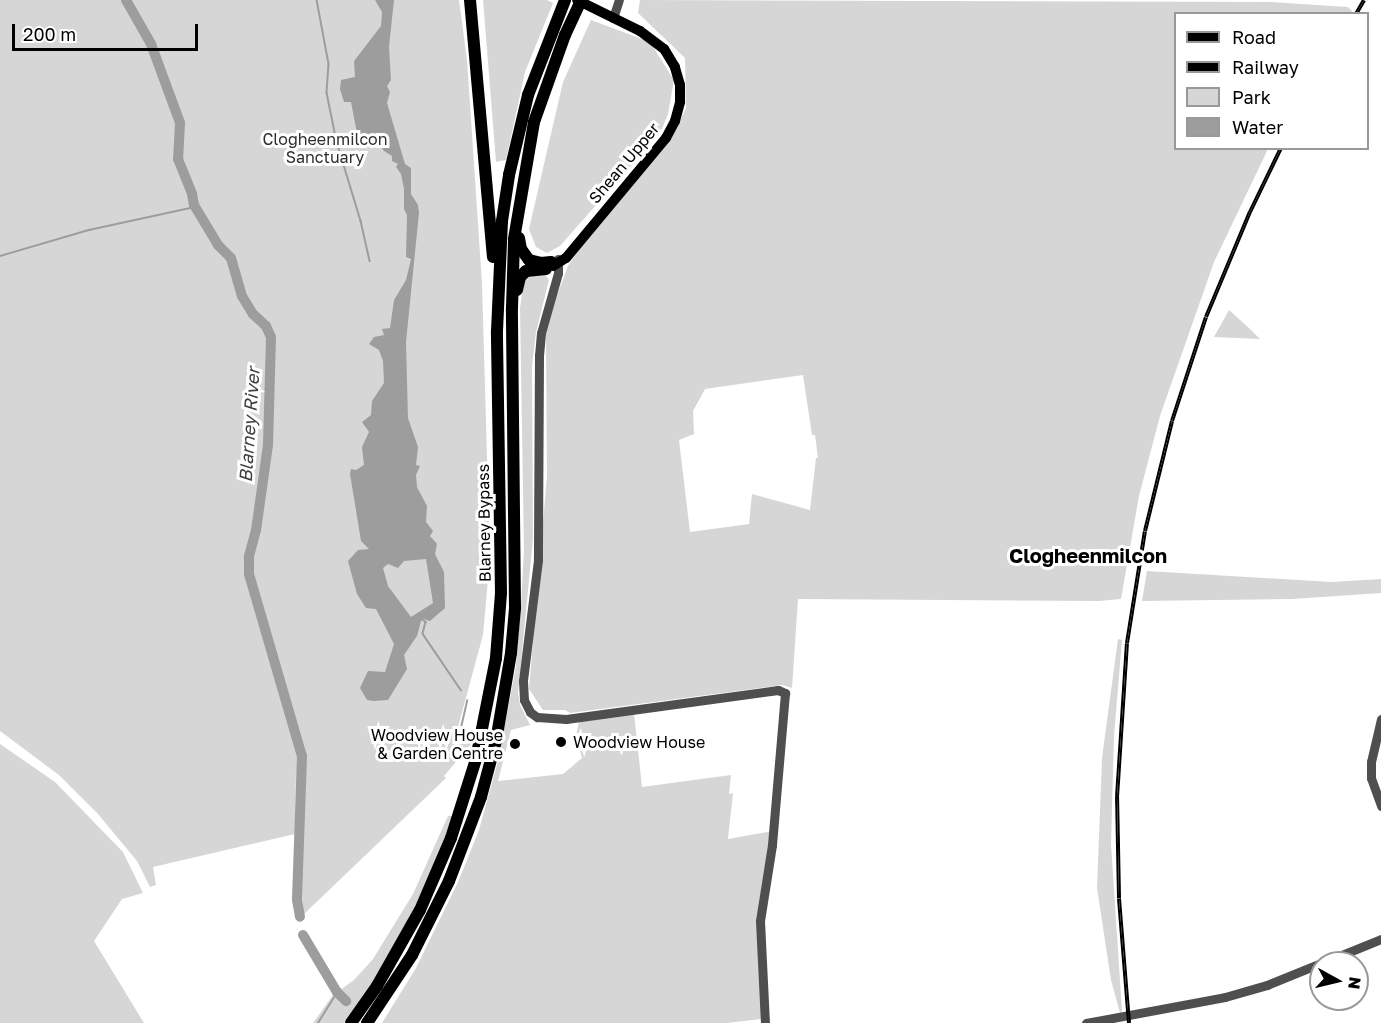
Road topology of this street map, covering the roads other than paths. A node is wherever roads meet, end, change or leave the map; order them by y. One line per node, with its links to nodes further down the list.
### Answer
1 (470, 0): 9 (highway)
2 (579, 0): 5 (main road, Shean Upper); 6 (highway, Blarney Bypass)
3 (620, 0): 5 (street)
4 (563, 5): 9 (highway, Blarney Bypass)
5 (613, 18): 7 (main road, Shean Upper)
6 (519, 203): 7 (highway); 8 (highway, Blarney Bypass)
7 (555, 262): 8 (highway); 17 (street)
8 (512, 308): 16 (highway, Blarney Bypass)
9 (497, 331): 15 (highway, Blarney Bypass)
10 (1381, 719): 11 (street)
11 (1381, 806)
12 (1381, 939): 13 (street)
13 (1351, 951)
14 (1309, 968): 18 (street)
15 (351, 1023)
16 (367, 1023)
17 (765, 1023)
18 (1086, 1023)

